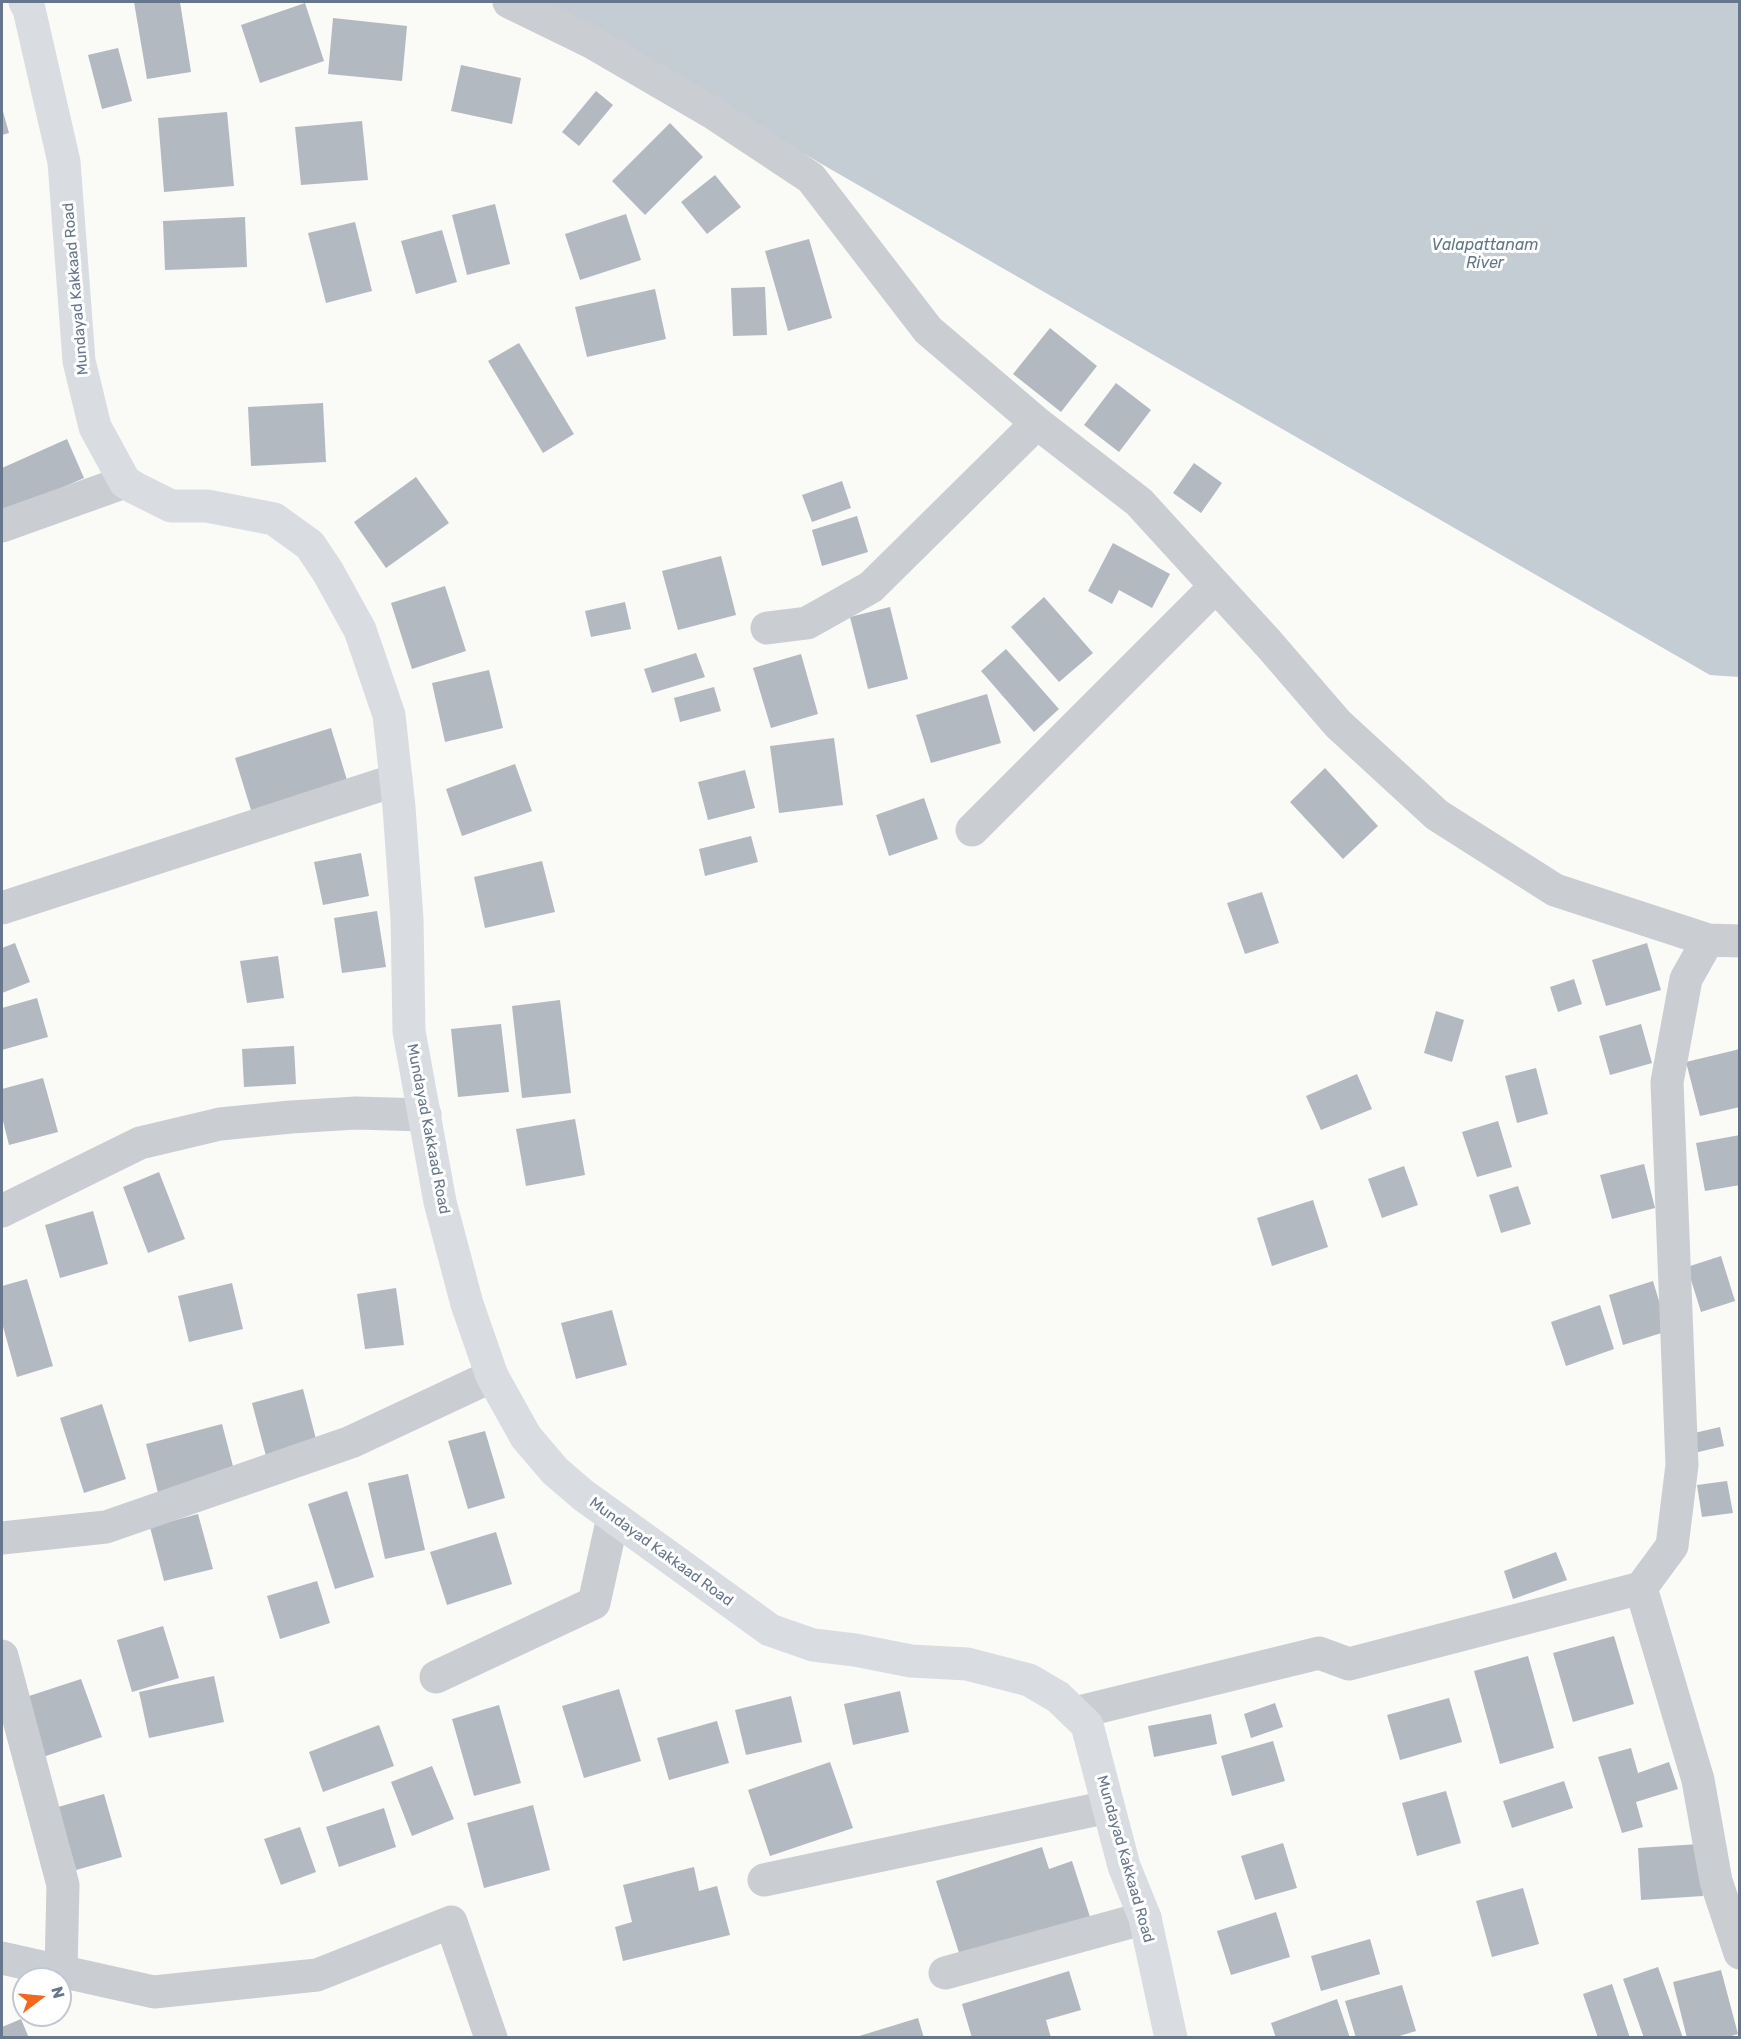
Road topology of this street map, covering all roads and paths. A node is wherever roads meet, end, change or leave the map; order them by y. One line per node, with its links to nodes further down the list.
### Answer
1 (25, 2): 4 (main road, Mundayad Kakkaad Road)
2 (509, 2): 3 (street)
3 (1037, 423): 6 (street); 7 (street)
4 (125, 482): 5 (street); 8 (main road, Mundayad Kakkaad Road)
5 (2, 526)
6 (1216, 586): 9 (street); 11 (street)
7 (767, 628)
8 (396, 780): 10 (street); 12 (main road, Mundayad Kakkaad Road)
9 (972, 830)
10 (2, 908)
11 (1724, 940): 17 (street)
12 (425, 1115): 13 (street); 14 (main road, Mundayad Kakkaad Road)
13 (2, 1211)
14 (492, 1376): 15 (main road, Mundayad Kakkaad Road); 16 (street)
15 (613, 1517): 19 (street); 20 (main road, Mundayad Kakkaad Road)
16 (2, 1538)
17 (1641, 1588): 20 (street); 24 (street)
18 (2, 1656): 27 (street)
19 (436, 1677)
20 (1075, 1713): 21 (main road, Mundayad Kakkaad Road)
21 (1108, 1807): 22 (street); 23 (main road, Mundayad Kakkaad Road)
22 (764, 1880)
23 (1144, 1918): 29 (street); 31 (main road, Mundayad Kakkaad Road)
24 (1740, 1953)
25 (2, 1958): 26 (street)
26 (43, 1967)
27 (61, 1967)
28 (72, 1973): 30 (street)
29 (945, 1973)
30 (491, 2037)
31 (1171, 2037)

